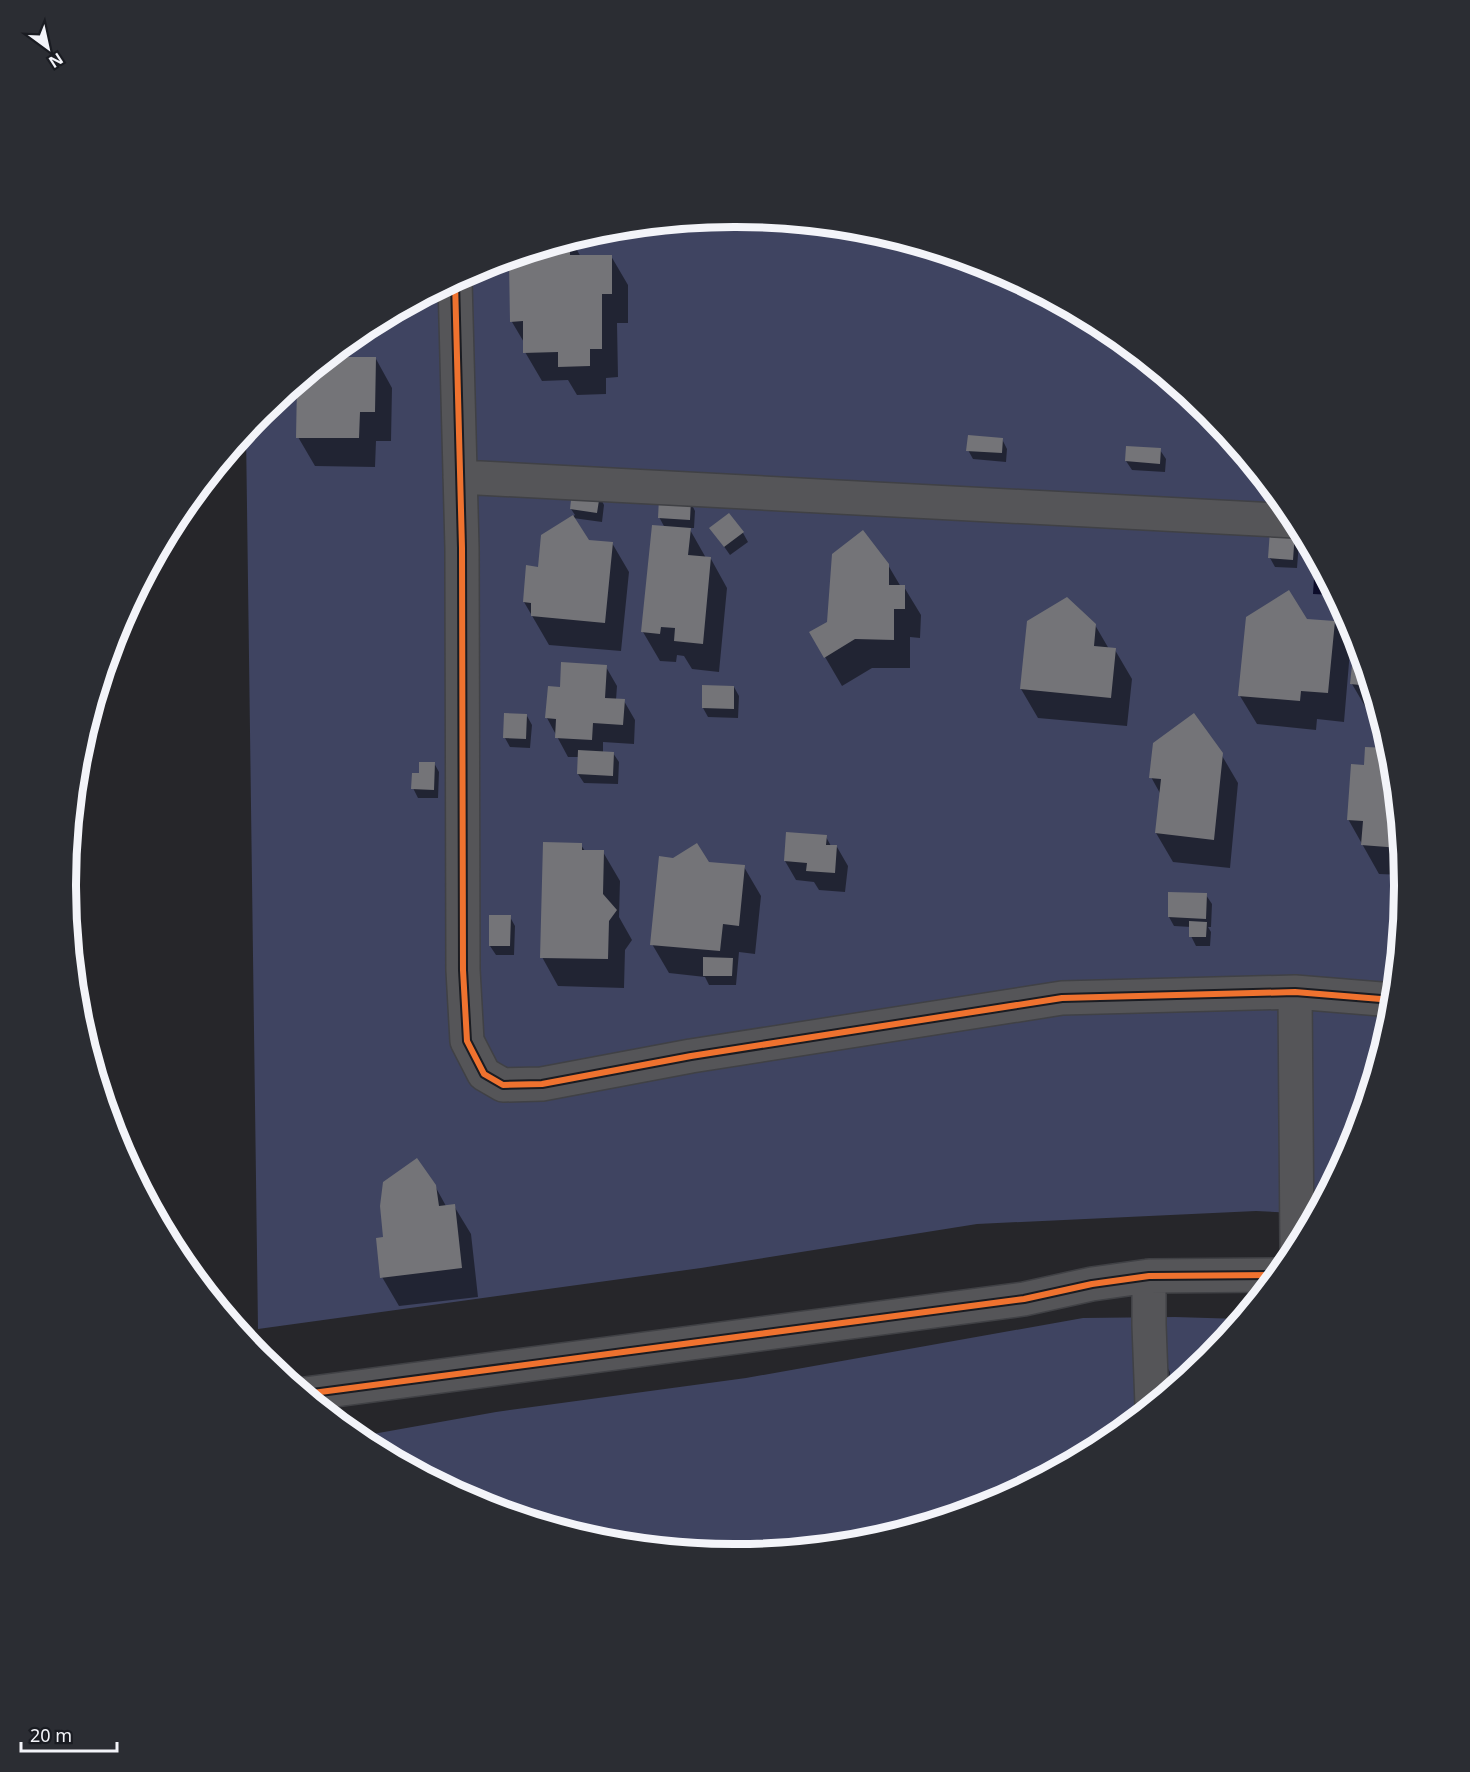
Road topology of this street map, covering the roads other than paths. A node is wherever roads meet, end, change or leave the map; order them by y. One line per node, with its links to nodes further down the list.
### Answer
1 (455, 290): 2 (street)
2 (460, 477): 3 (street); 4 (street)
3 (1283, 520)
4 (1295, 992): 5 (street); 6 (street)
5 (1383, 999)
6 (1297, 1229)
7 (1266, 1275): 8 (street)
8 (1149, 1276): 9 (street); 10 (street)
9 (315, 1393)
10 (1152, 1395)

